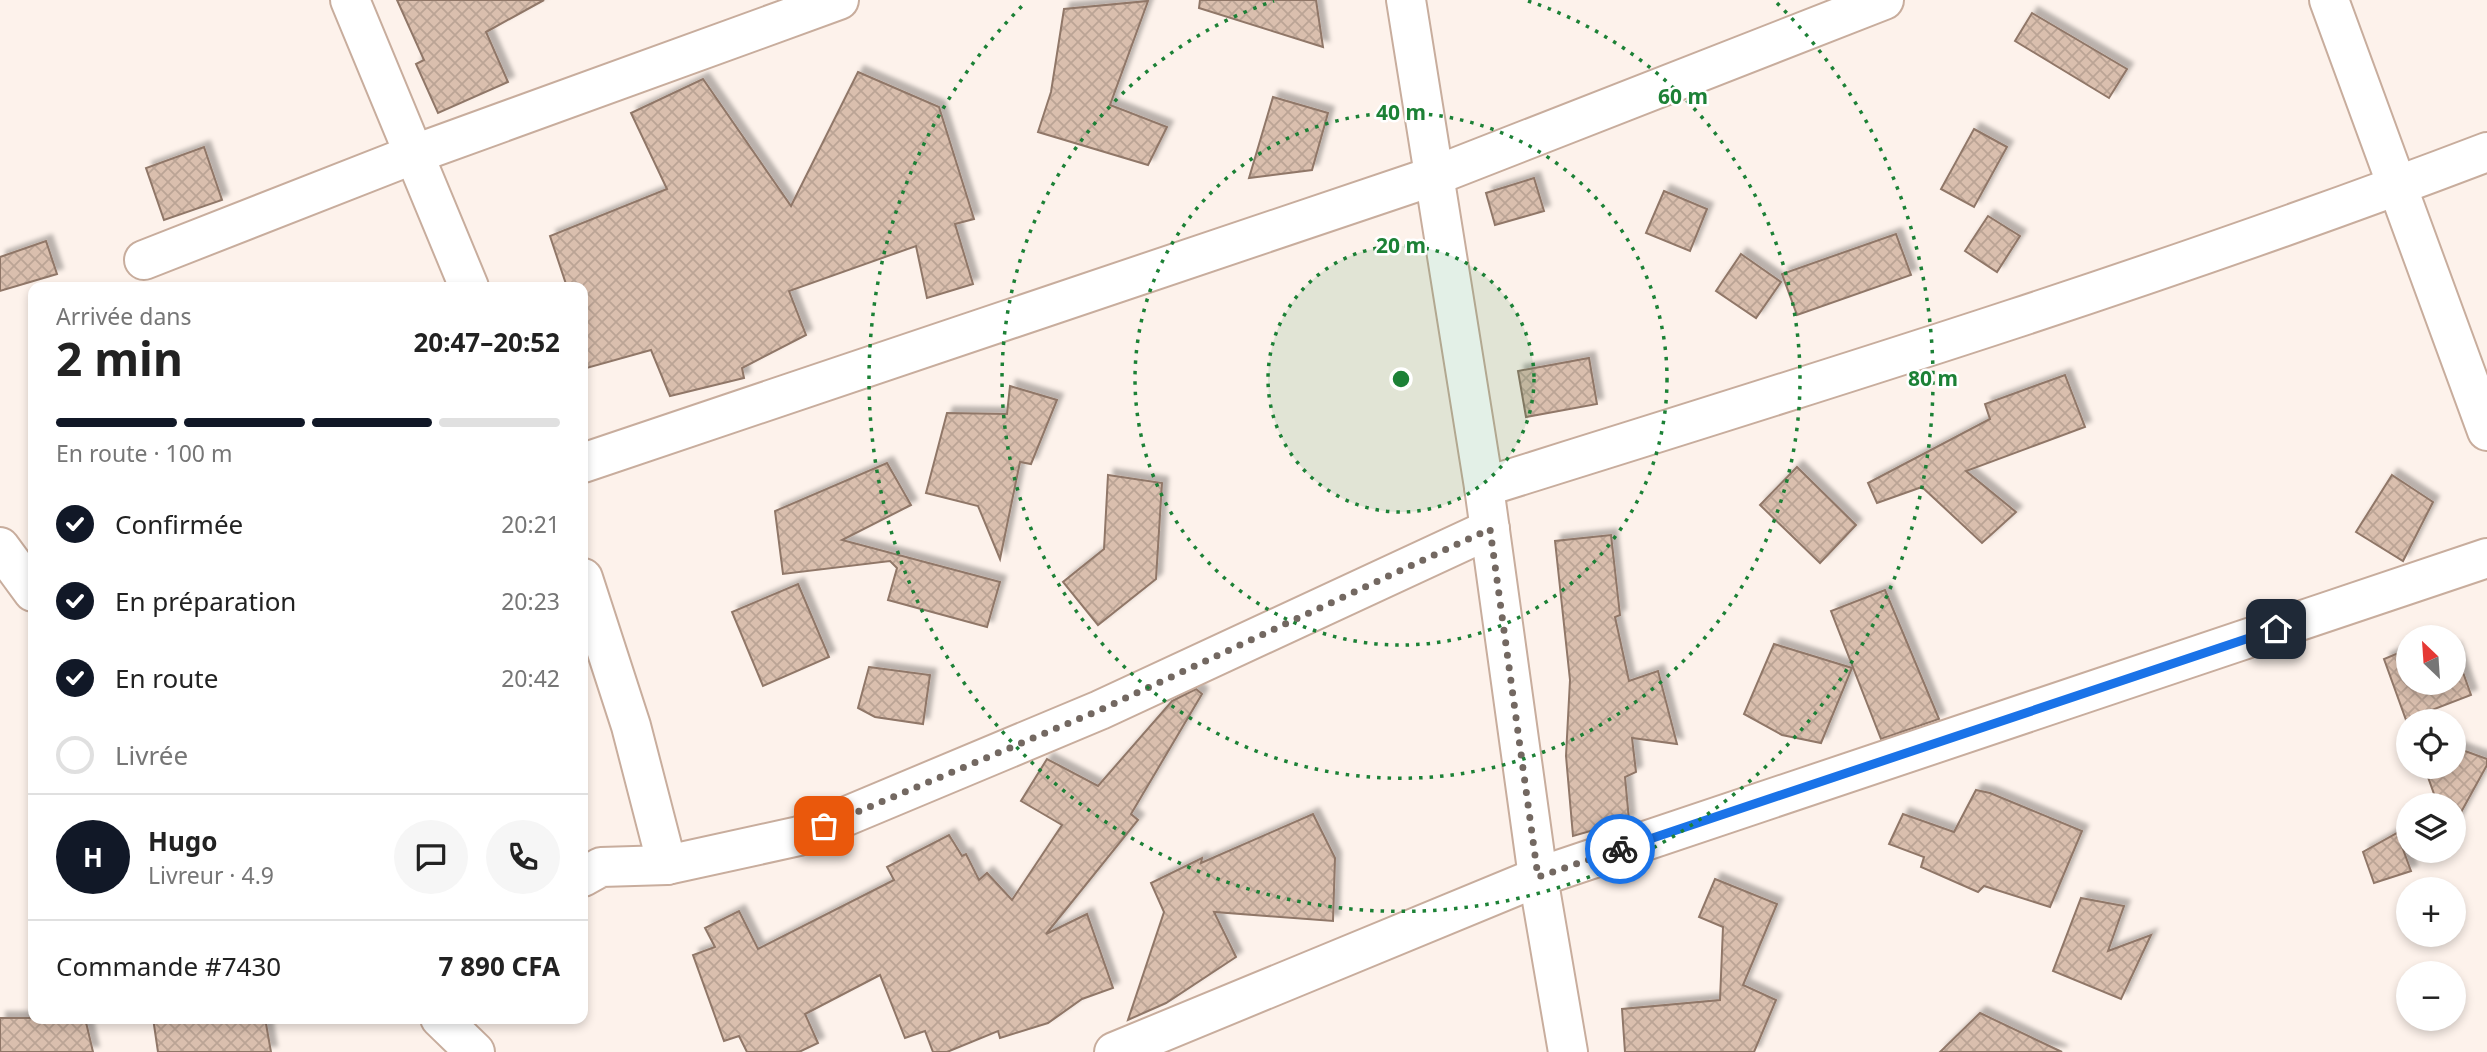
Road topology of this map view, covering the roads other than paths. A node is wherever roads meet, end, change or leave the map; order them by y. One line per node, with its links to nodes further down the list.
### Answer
1 (350, 0): 7 (street)
2 (839, 0): 7 (street)
3 (1406, 0): 8 (street)
4 (1884, 0): 8 (street)
5 (2329, 0): 9 (street)
6 (2487, 152): 9 (street)
7 (412, 155): 10 (street); 11 (street)
8 (1434, 176): 13 (street); 14 (street)
9 (2396, 187): 12 (street); 14 (street)
10 (144, 260)
11 (467, 282)
12 (2487, 431)
13 (588, 461)
14 (1484, 487): 15 (street)
15 (1490, 529): 20 (street); 22 (street)
16 (0, 547): 18 (street)
17 (2487, 558): 22 (street)
18 (28, 585)
19 (588, 593): 20 (street)
20 (667, 865): 21 (street)
21 (588, 874)
22 (1538, 877): 25 (street); 26 (street)
23 (446, 1024): 24 (street)
24 (475, 1052)
25 (1114, 1052)
26 (1568, 1052)

